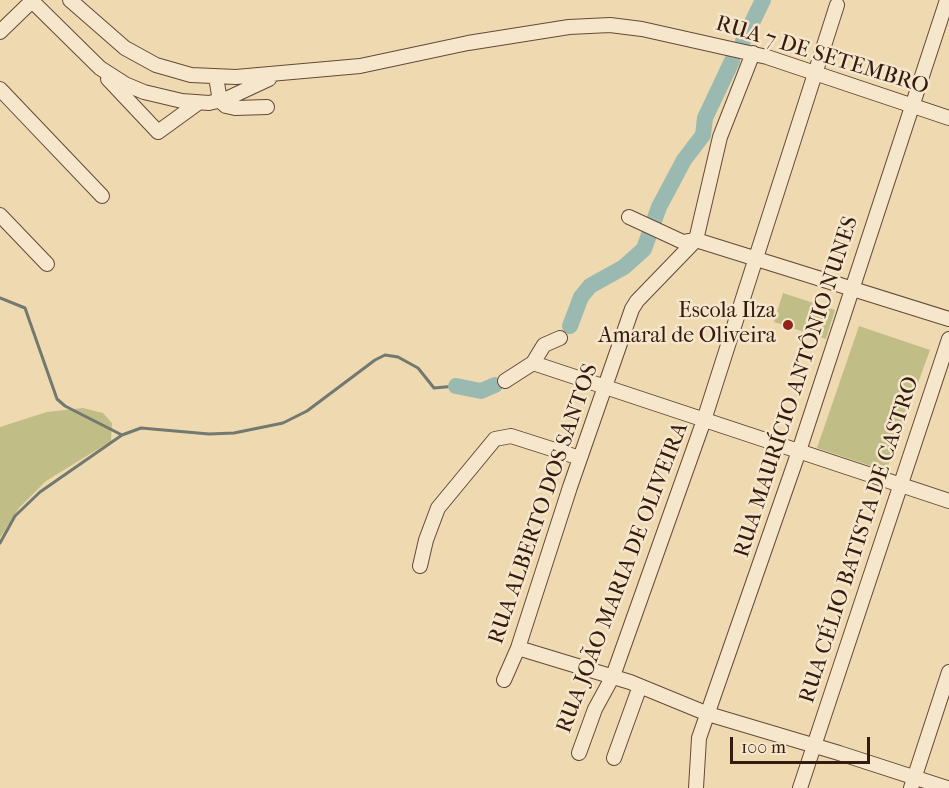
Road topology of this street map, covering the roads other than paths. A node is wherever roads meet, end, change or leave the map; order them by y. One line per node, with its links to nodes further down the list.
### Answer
1 (32, 0): 5 (street); 7 (street)
2 (69, 0): 10 (street)
3 (947, 0): 14 (street, RUA MAURÍCIO ANTÔNIO NUNES)
4 (837, 5): 8 (street, RUA JOÃO MARIA DE OLIVEIRA)
5 (0, 32)
6 (753, 53): 8 (street, RUA 7 DE SETEMBRO); 9 (street, RUA 7 DE SETEMBRO); 20 (street)
7 (88, 57): 13 (street); 13 (street)
8 (816, 72): 14 (street, RUA 7 DE SETEMBRO); 21 (street, RUA JOÃO MARIA DE OLIVEIRA)
9 (291, 73): 10 (street); 12 (street)
10 (216, 77): 12 (street)
11 (0, 89): 17 (street)
12 (220, 101): 13 (street); 15 (street)
13 (198, 103)
14 (911, 105): 16 (street, RUA 7 DE SETEMBRO); 23 (street, RUA MAURÍCIO ANTÔNIO NUNES)
15 (267, 107)
16 (949, 118)
17 (102, 196)
18 (0, 215): 22 (street)
19 (629, 217): 20 (street)
20 (696, 240): 21 (street); 29 (street, RUA ALBERTO DOS SANTOS)
21 (756, 258): 23 (street); 30 (street, RUA JOÃO MARIA DE OLIVEIRA)
22 (47, 264)
23 (853, 288): 24 (street); 31 (street, RUA MAURÍCIO ANTÔNIO NUNES)
24 (949, 319)
25 (560, 338): 27 (street)
26 (949, 339): 33 (street, RUA CÉLIO BATISTA DE CASTRO)
27 (533, 363): 28 (street); 29 (street)
28 (505, 381)
29 (605, 387): 30 (street); 32 (street, RUA ALBERTO DOS SANTOS)
30 (704, 420): 31 (street); 38 (street, RUA JOÃO MARIA DE OLIVEIRA)
31 (799, 452): 33 (street); 41 (street, RUA MAURÍCIO ANTÔNIO NUNES)
32 (580, 458): 35 (street); 36 (street, RUA ALBERTO DOS SANTOS)
33 (899, 485): 34 (street); 42 (street, RUA CÉLIO BATISTA DE CASTRO)
34 (949, 501)
35 (420, 566)
36 (518, 648): 38 (street); 39 (street, RUA ALBERTO DOS SANTOS)
37 (949, 672): 45 (street)
38 (613, 676): 40 (street); 43 (street, RUA JOÃO MARIA DE OLIVEIRA)
39 (504, 680)
40 (640, 686): 41 (street); 44 (street)
41 (708, 714): 42 (street); 46 (street, RUA MAURÍCIO ANTÔNIO NUNES)
42 (814, 745): 45 (street); 47 (street, RUA CÉLIO BATISTA DE CASTRO)
43 (579, 753)
44 (614, 758)
45 (913, 783): 48 (street)
46 (696, 788)
47 (800, 788)
48 (946, 788)

